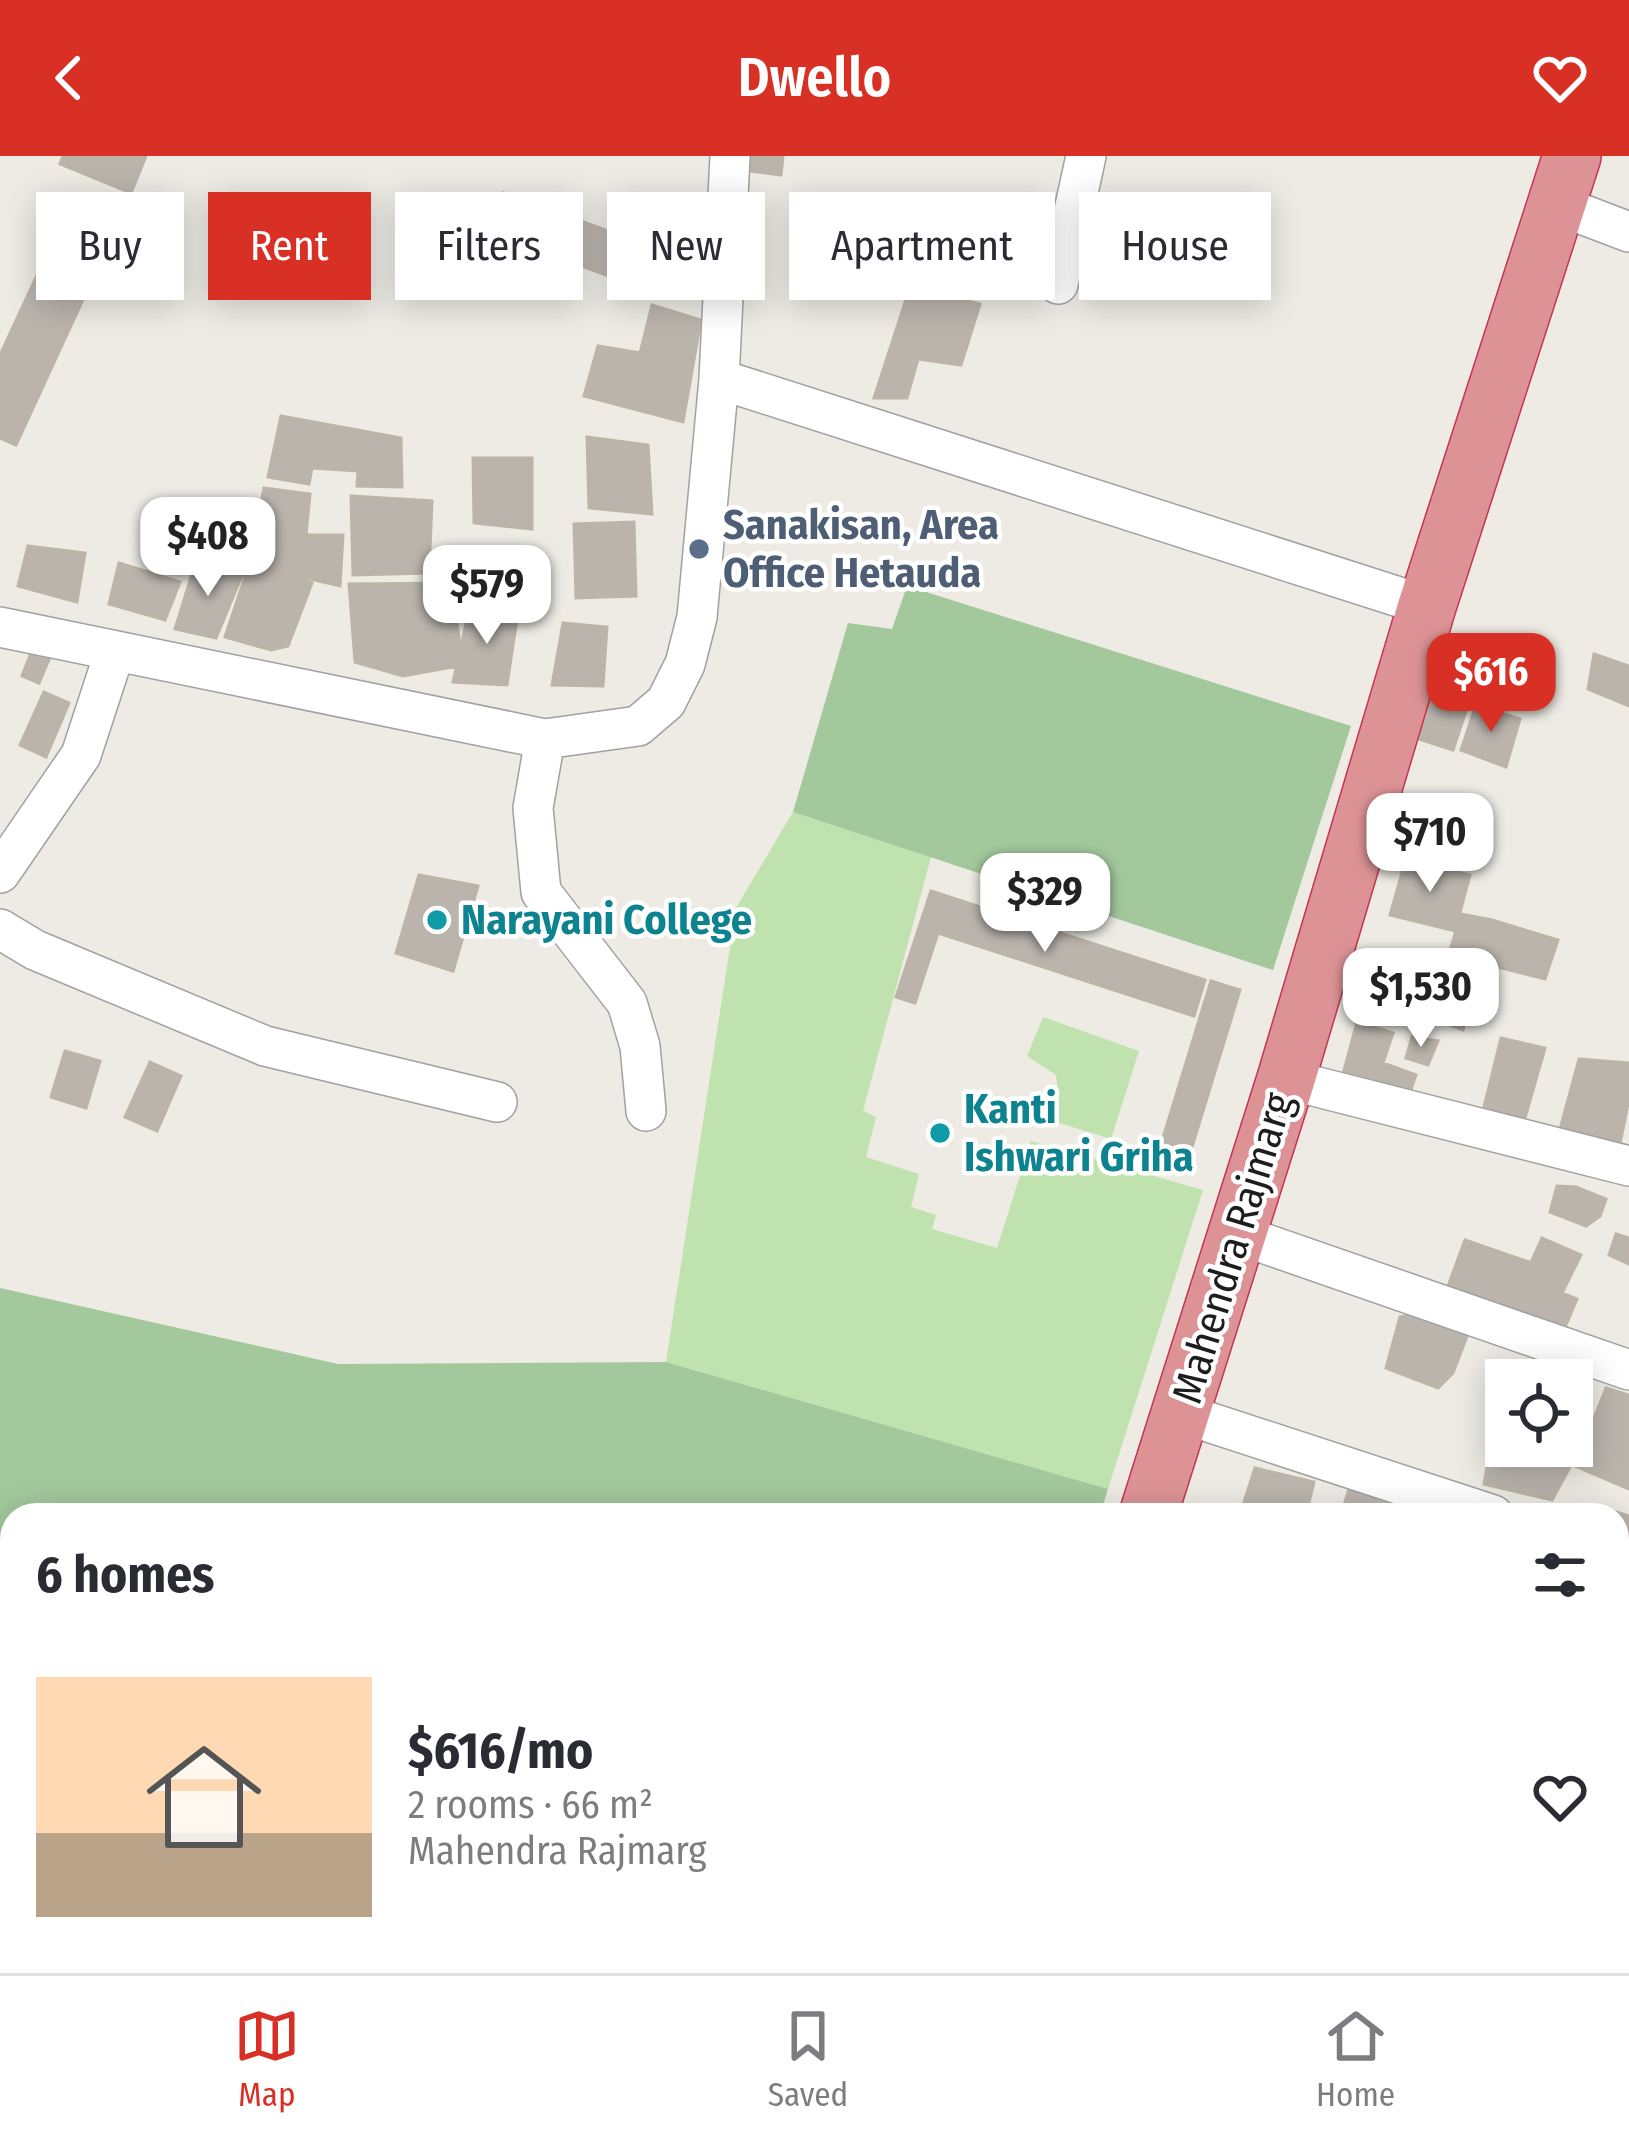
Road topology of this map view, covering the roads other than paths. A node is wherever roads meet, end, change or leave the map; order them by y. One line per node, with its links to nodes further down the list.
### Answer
1 (729, 156): 6 (street)
2 (1086, 156): 5 (street)
3 (1565, 181): 4 (street); 7 (highway, Mahendra Rajmarg)
4 (1629, 232)
5 (1058, 284)
6 (718, 379): 7 (street); 10 (street)
7 (1427, 606): 13 (highway, Mahendra Rajmarg)
8 (0, 627): 9 (street)
9 (115, 651): 10 (street); 11 (street)
10 (545, 739): 15 (street)
11 (0, 872)
12 (0, 929): 14 (street)
13 (1286, 1079): 16 (street); 17 (highway, Mahendra Rajmarg)
14 (497, 1102)
15 (646, 1111)
16 (1629, 1166)
17 (1238, 1234): 18 (street); 19 (highway, Mahendra Rajmarg)
18 (1629, 1370)
19 (1181, 1413): 20 (highway, Mahendra Rajmarg); 21 (street)
20 (1152, 1503)
21 (1456, 1503)

